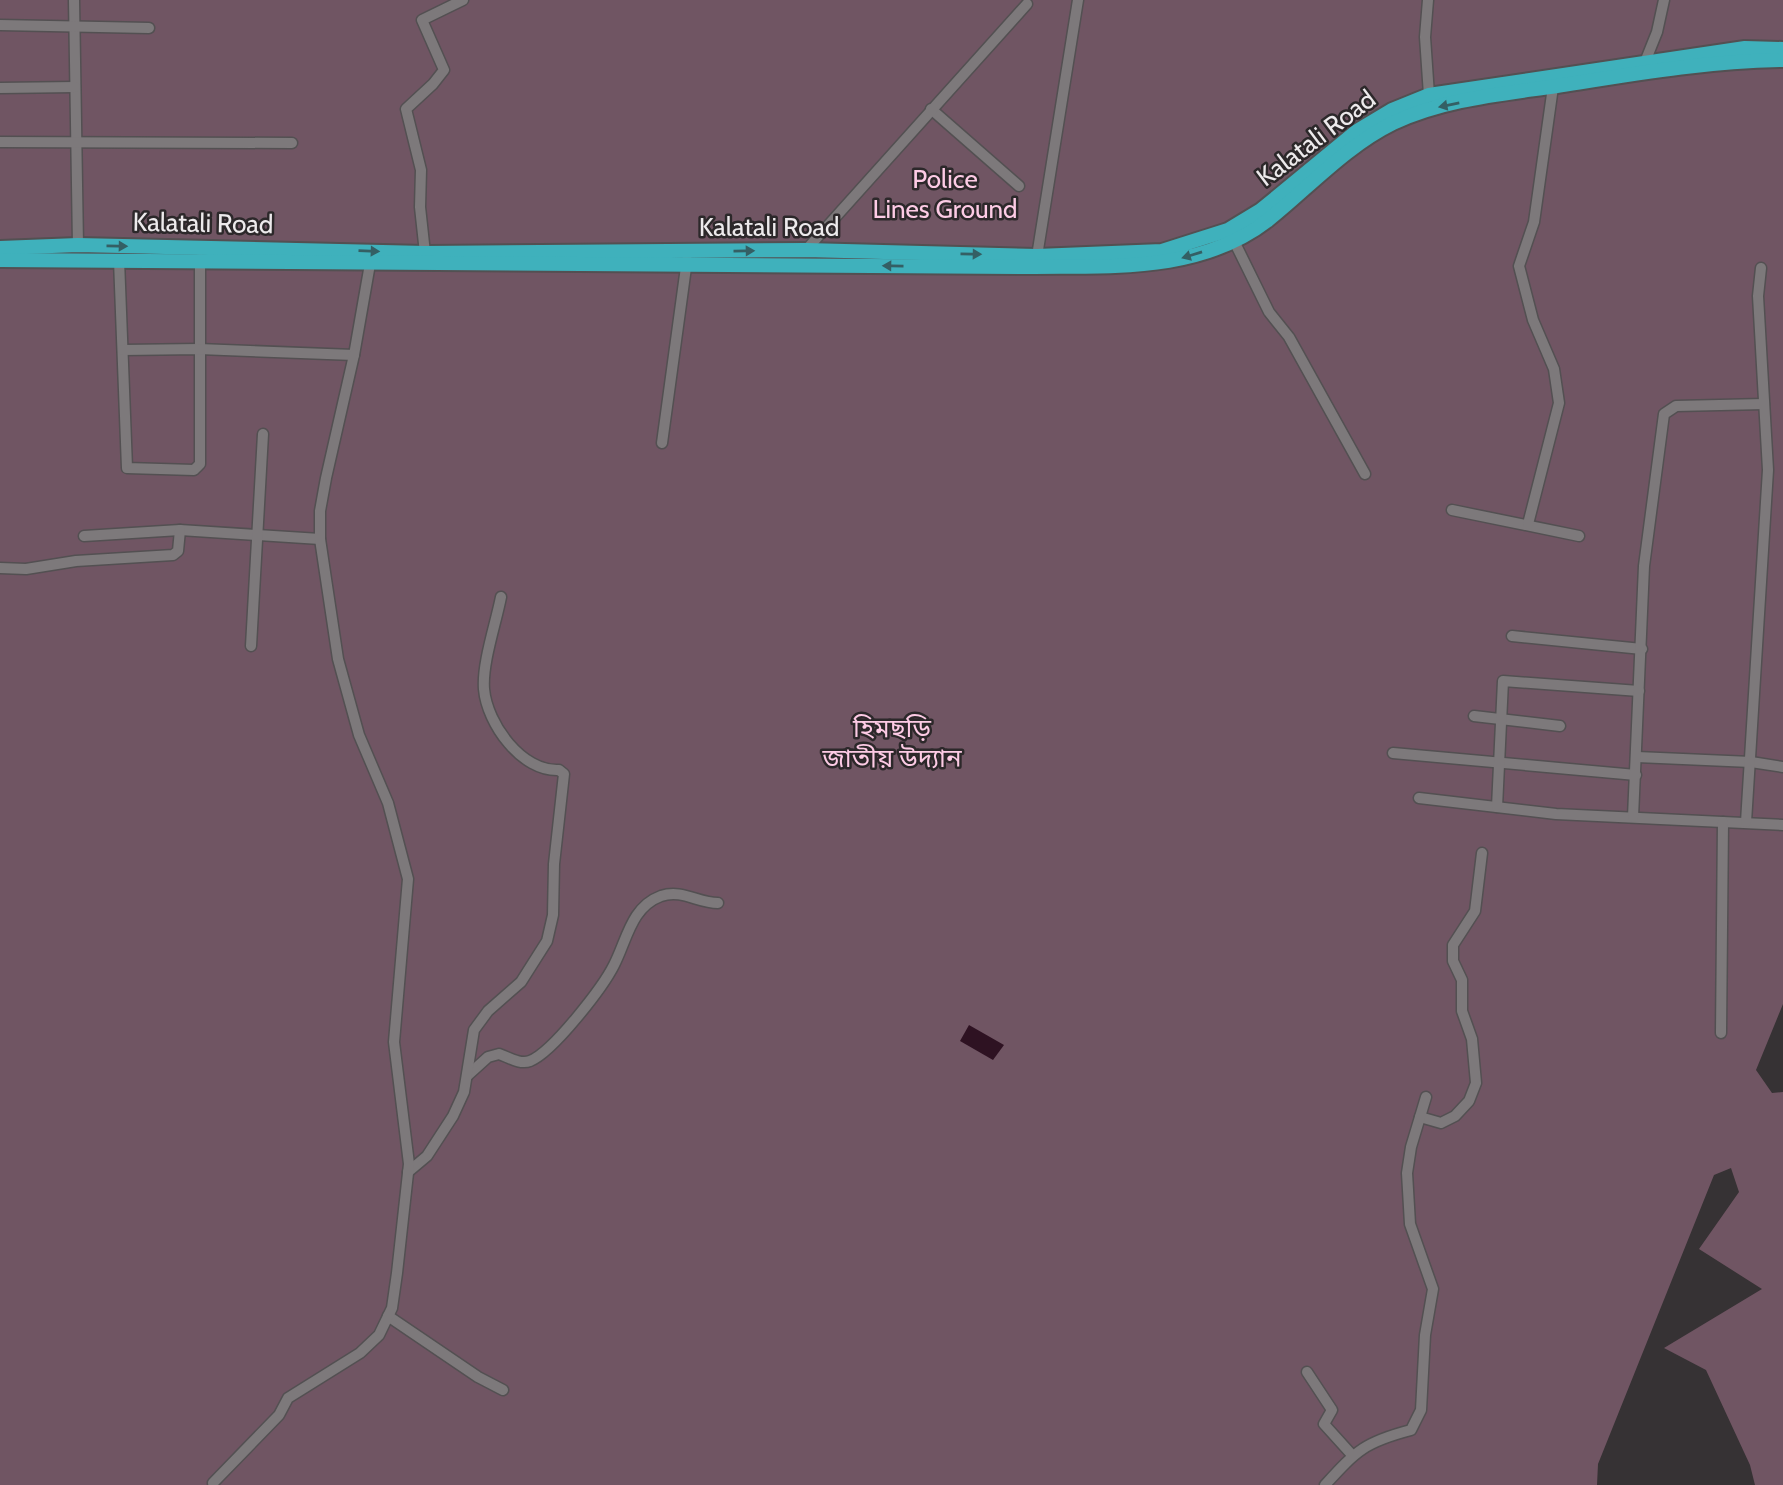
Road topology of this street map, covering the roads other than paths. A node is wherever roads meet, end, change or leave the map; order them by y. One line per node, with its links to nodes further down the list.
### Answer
1 (74, 0): 8 (street)
2 (463, 0): 26 (street)
3 (1078, 0): 28 (street)
4 (1428, 0): 17 (street)
5 (1664, 0): 12 (street)
6 (1027, 4): 18 (street)
7 (0, 25): 8 (street)
8 (74, 26): 9 (street); 14 (street)
9 (149, 28)
10 (1783, 49): 12 (highway, Kalatali Road)
11 (1783, 60): 15 (highway, Kalatali Road)
12 (1645, 62): 13 (highway, Kalatali Road)
13 (1529, 85): 15 (highway, Kalatali Road); 17 (highway, Kalatali Road); 23 (highway, Kalatali Road, one-way to 23)
14 (75, 87): 16 (street); 20 (street)
15 (1553, 87): 43 (street)
16 (0, 88)
17 (1429, 95): 28 (highway, Kalatali Road)
18 (931, 108): 22 (street); 25 (street)
19 (0, 142): 20 (street)
20 (75, 142): 21 (street); 24 (street)
21 (292, 143)
22 (1019, 186)
23 (1234, 241): 30 (highway, Kalatali Road, one-way to 30); 41 (street)
24 (78, 246): 26 (highway, Kalatali Road, one-way to 26); 27 (highway, Kalatali Road)
25 (806, 250): 29 (highway, Kalatali Road, one-way to 25); 30 (highway, Kalatali Road)
26 (425, 253): 29 (highway, Kalatali Road)
27 (2, 254): 32 (highway, Kalatali Road)
28 (1037, 256): 30 (highway, Kalatali Road, one-way to 28)
29 (687, 258): 30 (highway, Kalatali Road); 33 (highway, Kalatali Road); 40 (street)
30 (833, 258)
31 (200, 259): 32 (highway, Kalatali Road); 33 (highway, Kalatali Road); 35 (street)
32 (119, 260): 36 (street)
33 (370, 264): 37 (street)
34 (1761, 268): 38 (street)
35 (199, 349): 36 (street); 36 (street); 37 (street)
36 (123, 350)
37 (354, 355): 48 (street)
38 (1764, 404): 53 (street); 60 (street)
39 (263, 434): 46 (street)
40 (662, 443)
41 (1365, 474)
42 (1452, 510): 43 (street)
43 (1528, 524): 47 (street)
44 (180, 530): 45 (street); 46 (street); 49 (street)
45 (84, 536)
46 (258, 536): 48 (street); 52 (street)
47 (1579, 536)
48 (320, 540): 76 (street)
49 (0, 568)
50 (501, 597): 73 (street)
51 (1512, 636): 53 (street)
52 (251, 646)
53 (1642, 649): 54 (street)
54 (1639, 691): 56 (street); 59 (street)
55 (1474, 716): 56 (street)
56 (1501, 720): 57 (street); 61 (street)
57 (1560, 726)
58 (1393, 753): 61 (street)
59 (1636, 757): 60 (street); 63 (street)
60 (1751, 762): 62 (street); 68 (street)
61 (1499, 763): 63 (street); 65 (street)
62 (1783, 766)
63 (1636, 775): 66 (street)
64 (1419, 798): 65 (street)
65 (1497, 807): 66 (street)
66 (1633, 817): 67 (street)
67 (1723, 822): 68 (street); 72 (street)
68 (1746, 822): 69 (street)
69 (1783, 825)
70 (1482, 853): 75 (street)
71 (718, 903): 73 (street)
72 (1721, 1033)
73 (467, 1076): 76 (street)
74 (1426, 1097): 75 (street)
75 (1420, 1117): 80 (street)
76 (409, 1168): 77 (street)
77 (388, 1316): 79 (street); 81 (street)
78 (1307, 1372): 80 (street)
79 (503, 1390)
80 (1352, 1455): 82 (street)
81 (211, 1485)
82 (1325, 1485)

